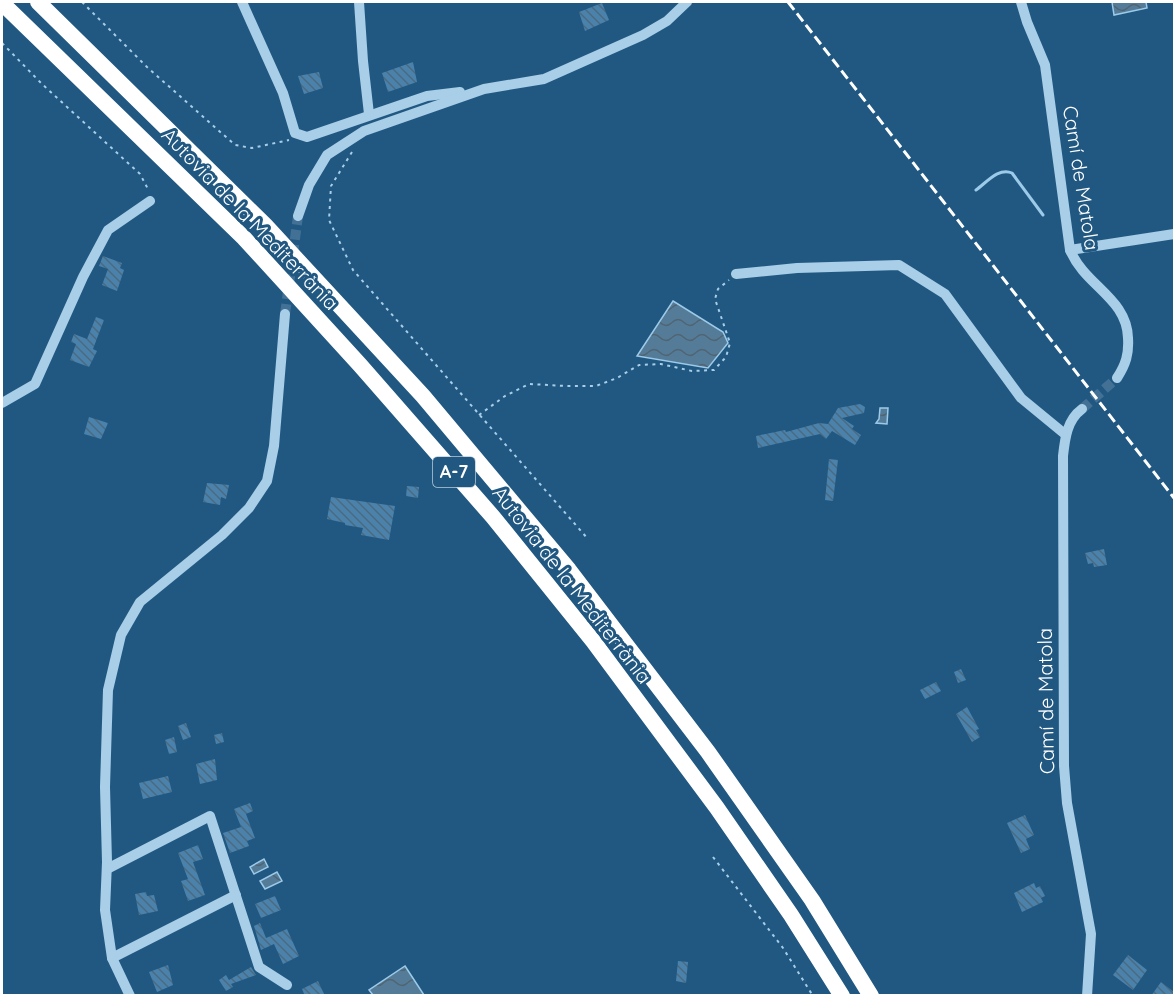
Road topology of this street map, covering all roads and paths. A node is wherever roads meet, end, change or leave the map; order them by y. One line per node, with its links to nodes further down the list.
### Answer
1 (38, 2): 33 (highway, Autovia de la Mediterrània / A-7)
2 (82, 2): 11 (path)
3 (242, 2): 11 (street)
4 (359, 2): 10 (street)
5 (687, 2): 9 (street)
6 (1022, 2): 16 (street, Camí de Matola)
7 (2, 3): 32 (highway, Autovia de la Mediterrània / A-7)
8 (2, 43): 13 (path)
9 (484, 89): 10 (street); 14 (street)
10 (369, 114): 11 (street)
11 (307, 137)
12 (353, 150): 22 (path)
13 (150, 201): 20 (street)
14 (298, 216)
15 (1174, 234): 16 (street)
16 (1070, 250): 19 (street, Camí de Matola)
17 (736, 274): 22 (path); 23 (street)
18 (285, 314): 26 (street)
19 (1117, 378)
20 (2, 403)
21 (1082, 409): 23 (street, Camí de Matola)
22 (479, 415): 24 (path)
23 (1066, 435): 34 (street, Camí de Matola)
24 (588, 539)
25 (713, 857): 31 (path)
26 (107, 869): 27 (street); 28 (street)
27 (236, 895): 28 (street); 29 (street)
28 (112, 958): 30 (street)
29 (287, 985)
30 (130, 996)
31 (813, 996)
32 (842, 996)
33 (871, 996)
34 (1087, 996)

